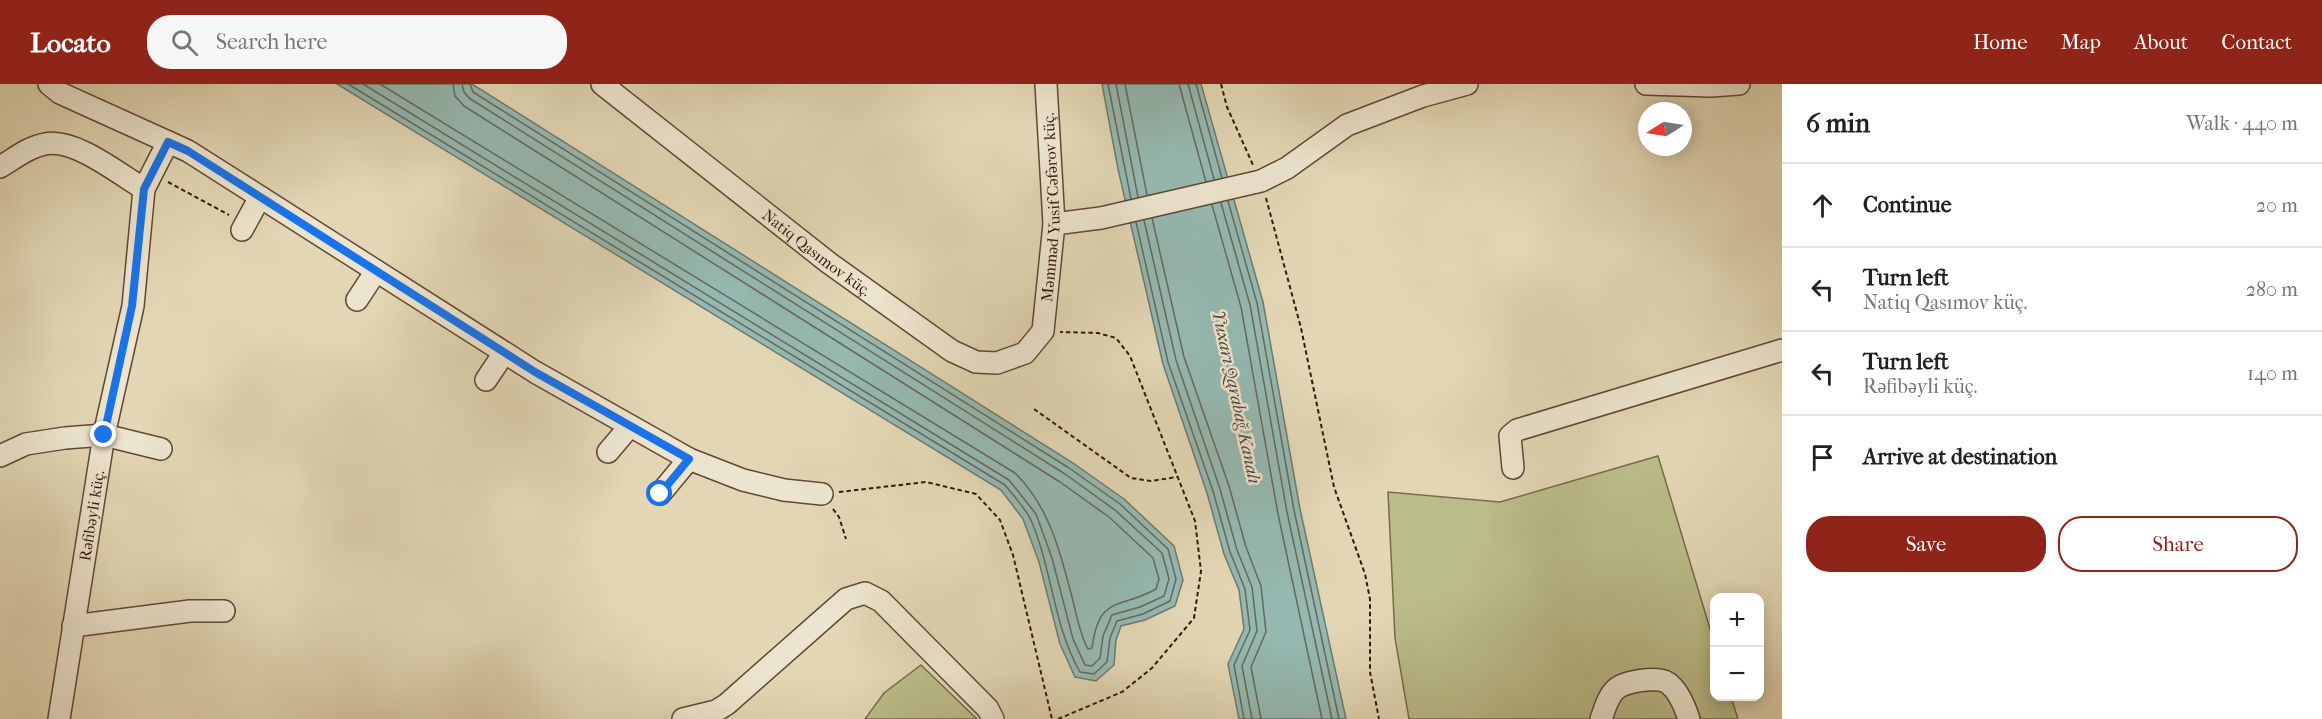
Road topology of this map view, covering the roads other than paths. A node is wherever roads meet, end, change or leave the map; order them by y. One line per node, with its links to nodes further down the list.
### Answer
1 (49, 84): 7 (street)
2 (602, 84): 15 (street, Natiq Qasımov küç.)
3 (1046, 84): 11 (street, Məmməd Yusif Cəfərov küç.)
4 (1467, 84): 11 (street)
5 (1646, 84): 6 (street)
6 (1739, 84)
7 (168, 142): 9 (street, Rəfibəyli küç.); 10 (street)
8 (0, 168): 9 (street)
9 (148, 181): 20 (street, Rəfibəyli küç.)
10 (260, 197): 12 (street); 13 (street)
11 (1054, 224): 15 (street, Məmməd Yusif Cəfərov küç.)
12 (239, 225)
13 (376, 271): 14 (street); 17 (street)
14 (357, 300)
15 (1043, 331)
16 (1782, 350): 25 (street)
17 (504, 353): 18 (street); 19 (street)
18 (486, 380)
19 (630, 426): 22 (street); 24 (street)
20 (104, 435): 21 (street); 23 (street); 29 (street, Rəfibəyli küç.)
21 (161, 449)
22 (608, 452)
23 (0, 456)
24 (689, 459): 26 (street); 27 (street)
25 (1514, 468)
26 (660, 494)
27 (822, 494)
28 (224, 611): 29 (street)
29 (74, 626): 30 (street, Rəfibəyli küç.)
30 (58, 719)
31 (683, 719): 32 (street)
32 (993, 719)
33 (1601, 719): 34 (street)
34 (1689, 719)

